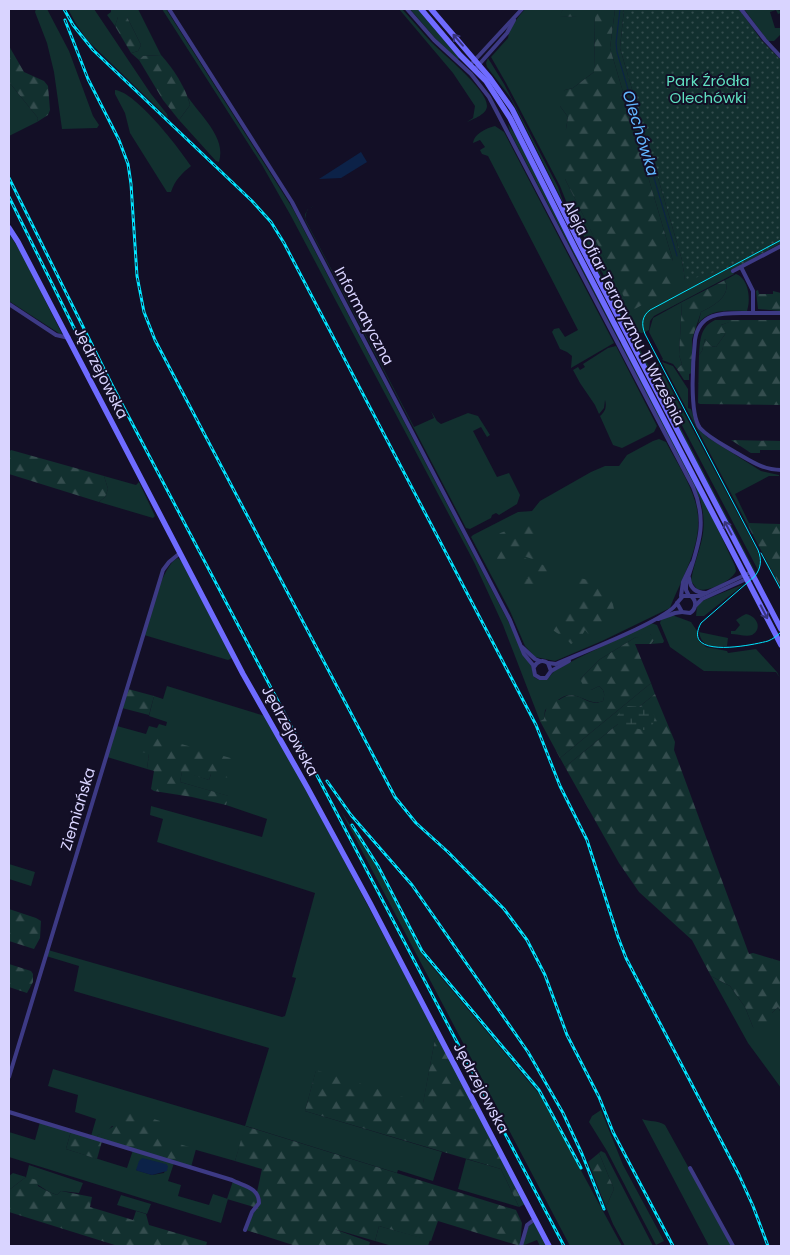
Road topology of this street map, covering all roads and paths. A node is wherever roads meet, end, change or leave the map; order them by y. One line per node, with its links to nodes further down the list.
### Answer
1 (169, 9): 32 (street, Informatyczna)
2 (407, 9): 19 (street)
3 (421, 9): 8 (street, Aleja Ofiar Terroryzmu 11 Września)
4 (431, 9): 8 (street, Aleja Ofiar Terroryzmu 11 Września, one-way to 4)
5 (522, 9): 8 (street)
6 (741, 9): 7 (street)
7 (781, 57)
8 (475, 65): 20 (street, Aleja Ofiar Terroryzmu 11 Września, one-way to 8); 22 (street, Aleja Ofiar Terroryzmu 11 Września)
9 (9, 228): 16 (street, Jędrzejowska)
10 (781, 246): 11 (street)
11 (741, 267): 12 (street); 14 (street)
12 (733, 271)
13 (9, 304): 16 (street)
14 (753, 313): 15 (street); 17 (street)
15 (781, 313)
16 (69, 338): 18 (street, Jędrzejowska)
17 (781, 470)
18 (180, 553): 38 (street, Ziemiańska); 41 (street, Jędrzejowska)
19 (693, 561): 21 (street); 25 (street)
20 (752, 574): 22 (street); 30 (street, Aleja Ofiar Terroryzmu 11 Września)
21 (689, 576): 23 (street); 24 (street)
22 (746, 577): 23 (street); 27 (street); 31 (street, Aleja Ofiar Terroryzmu 11 Września, one-way to 31)
23 (706, 593): 24 (street)
24 (691, 596): 25 (street); 27 (street)
25 (680, 598): 26 (street)
26 (678, 604): 28 (street); 29 (street, Informatyczna)
27 (696, 605): 28 (street)
28 (682, 612): 29 (street, Informatyczna)
29 (653, 620): 33 (street, Informatyczna)
30 (781, 630)
31 (781, 645)
32 (521, 646): 34 (street, Informatyczna); 36 (street, Informatyczna)
33 (578, 656): 35 (street, Informatyczna); 37 (street, Informatyczna)
34 (540, 661): 35 (street, Informatyczna); 36 (street)
35 (548, 663): 37 (street)
36 (534, 667): 37 (street)
37 (551, 671)
38 (9, 1077)
39 (9, 1112): 42 (street)
40 (690, 1168): 45 (street)
41 (535, 1219): 43 (street); 44 (street, Jędrzejowska)
42 (245, 1230)
43 (521, 1246)
44 (549, 1246)
45 (733, 1246)

